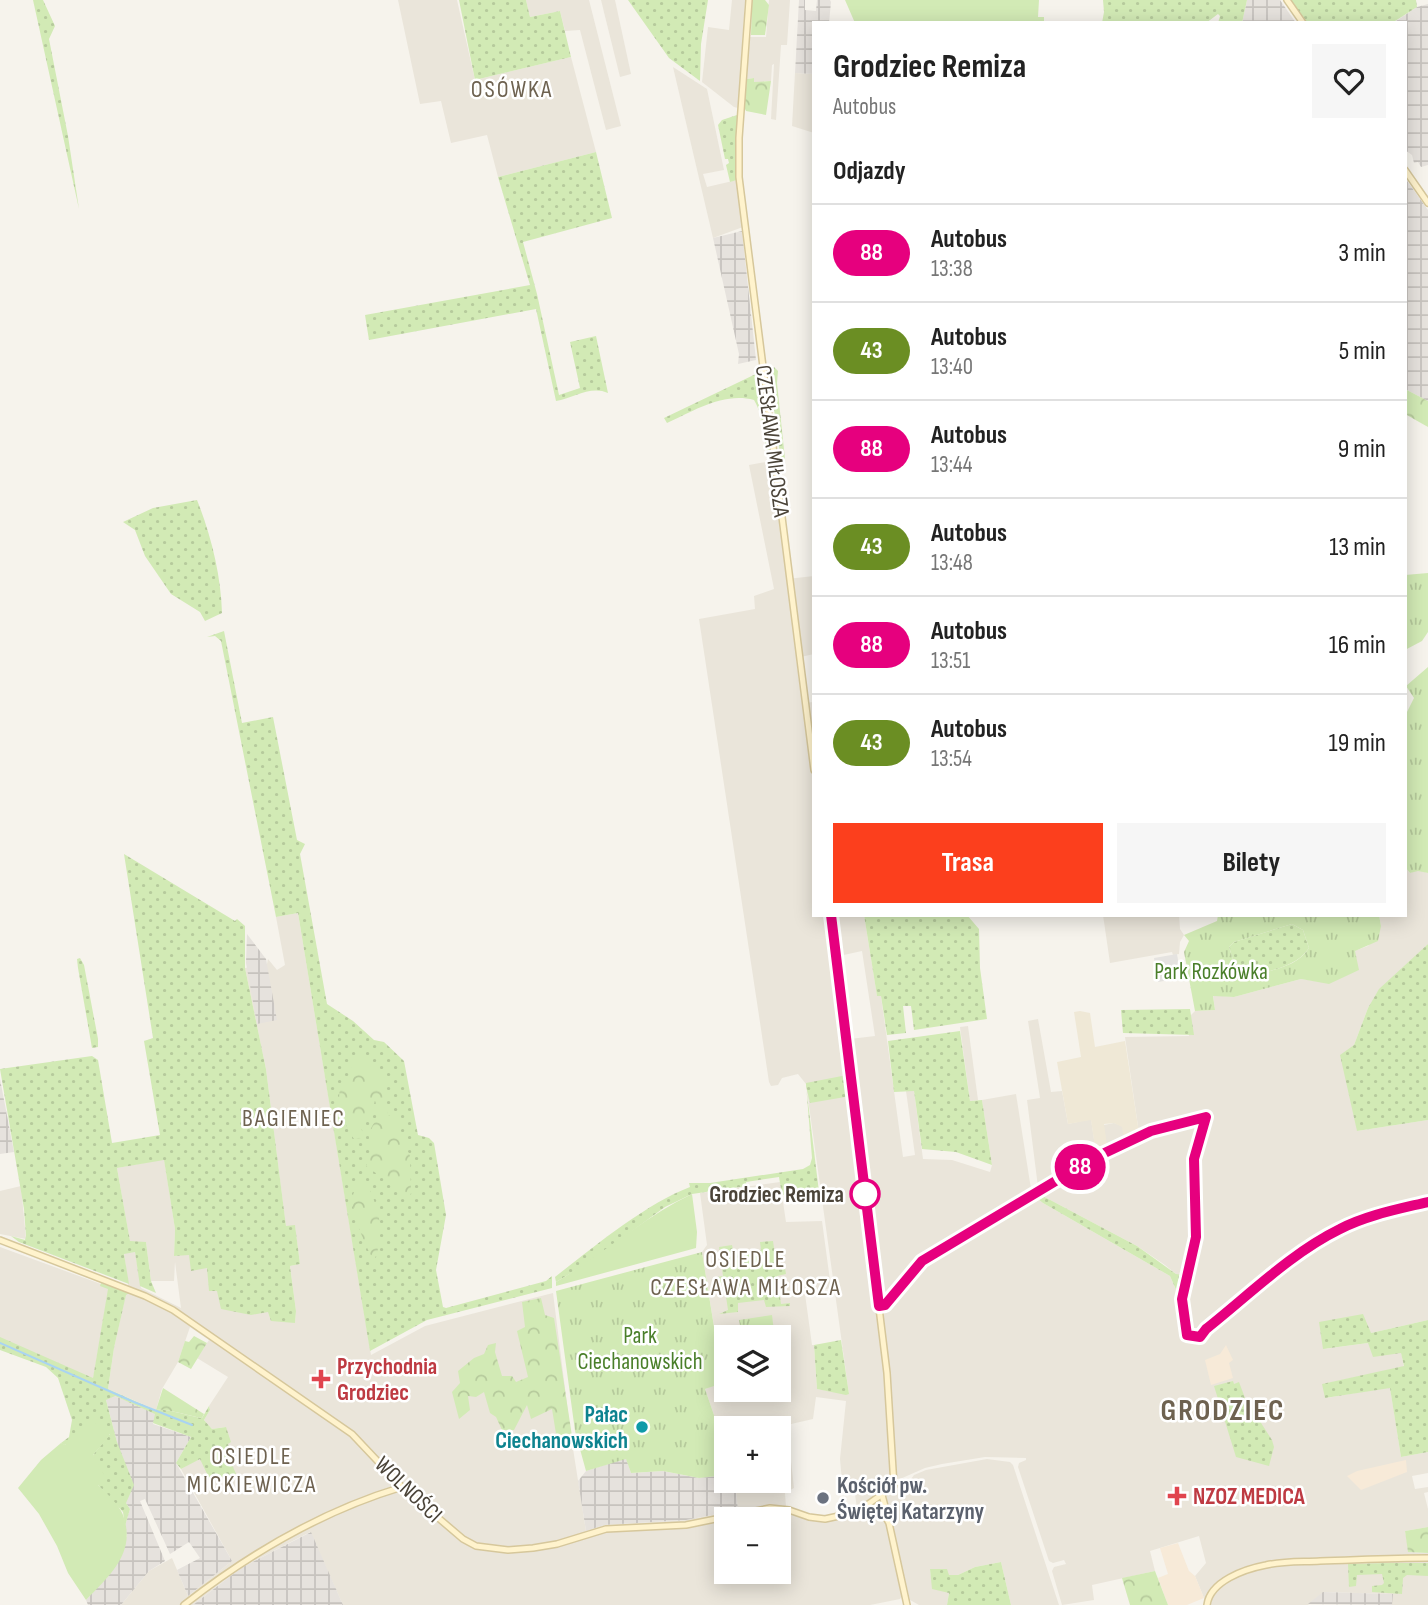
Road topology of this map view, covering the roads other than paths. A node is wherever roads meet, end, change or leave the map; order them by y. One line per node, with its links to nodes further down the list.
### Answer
1 (749, 0): 6 (street, CZESŁAWA MIŁOSZA)
2 (1287, 0): 3 (street)
3 (1302, 21)
4 (1407, 173): 5 (street)
5 (1428, 203)
6 (812, 753)
7 (831, 917): 10 (street, WOLNOŚCI)
8 (0, 1240): 9 (street, WOLNOŚCI)
9 (401, 1487): 11 (street, WOLNOŚCI); 15 (street)
10 (882, 1494): 11 (street, WOLNOŚCI); 12 (street)
11 (864, 1510): 12 (street, WOLNOŚCI)
12 (884, 1514): 14 (street)
13 (1428, 1558): 16 (street)
14 (909, 1604)
15 (184, 1605)
16 (1207, 1605)

